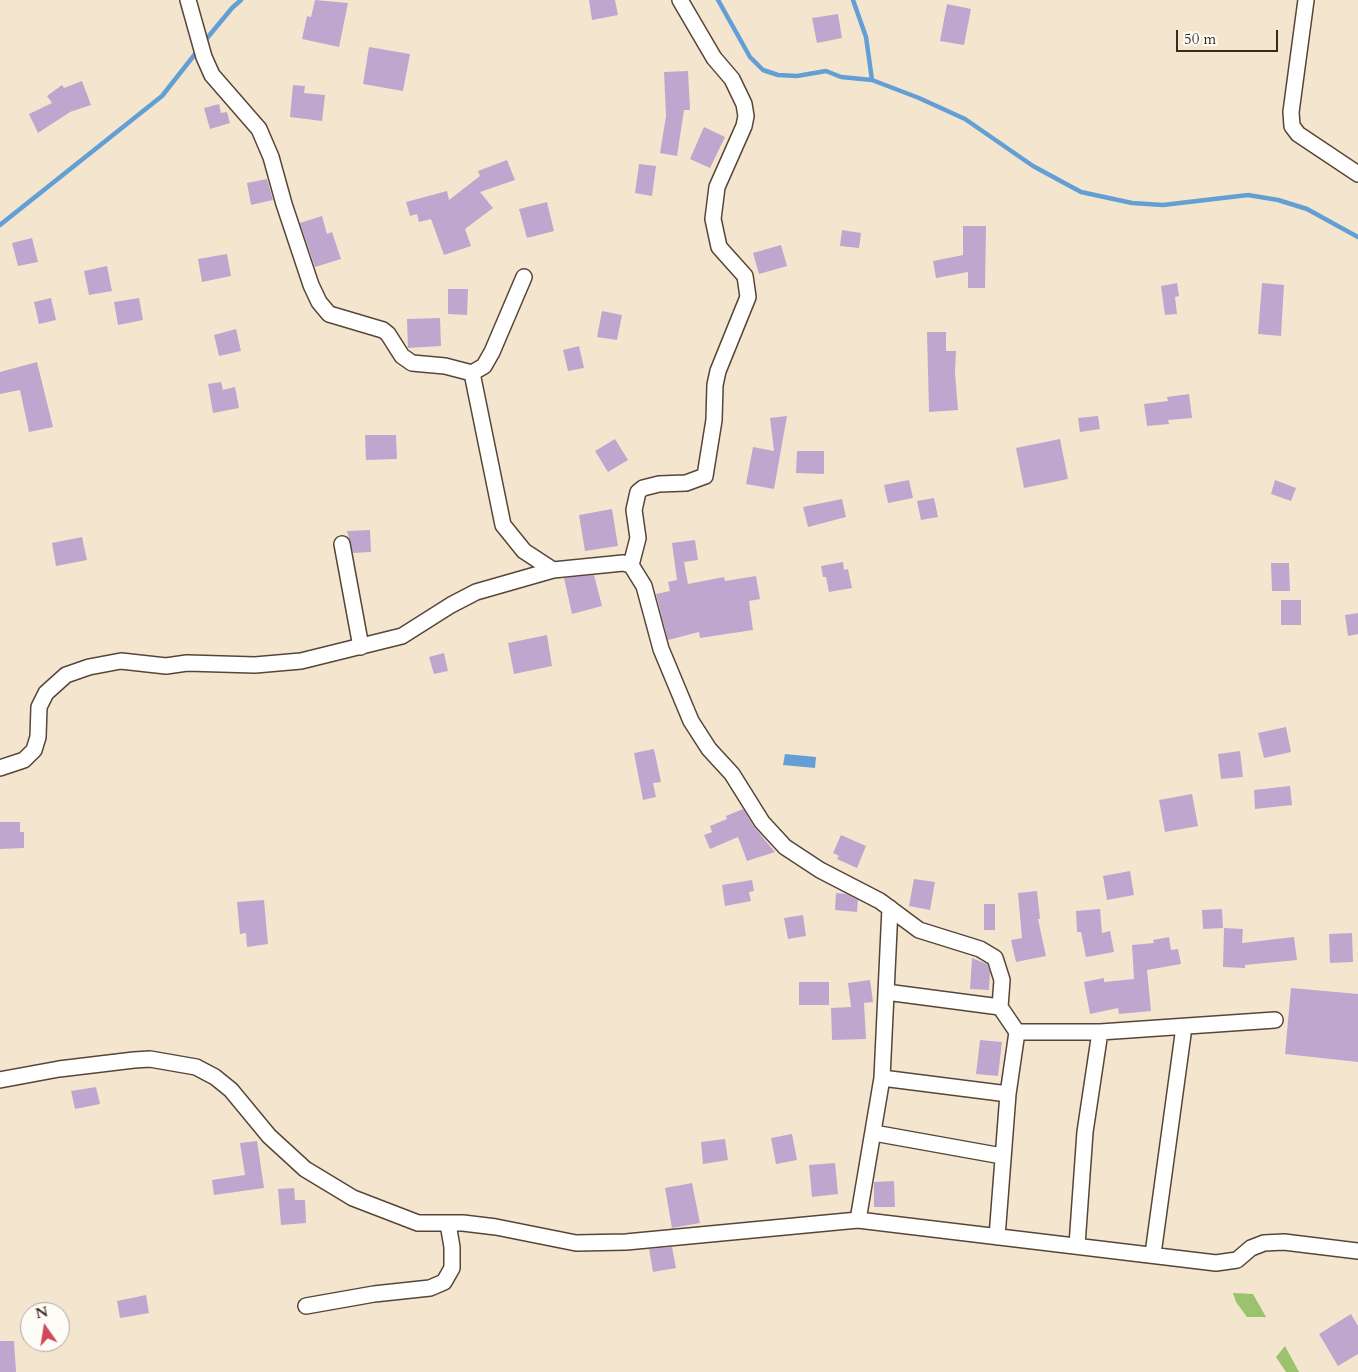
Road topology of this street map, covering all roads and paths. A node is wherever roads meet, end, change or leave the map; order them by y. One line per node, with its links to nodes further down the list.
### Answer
1 (188, 0): 6 (street)
2 (680, 0): 8 (street)
3 (1306, 0): 4 (street)
4 (1358, 174)
5 (524, 277): 6 (street)
6 (472, 373): 9 (street)
7 (342, 544): 10 (street)
8 (631, 565): 9 (street); 12 (street)
9 (553, 570): 10 (street)
10 (361, 647): 11 (street)
11 (0, 768)
12 (890, 908): 13 (street); 14 (street)
13 (886, 992): 14 (street); 19 (street)
14 (1000, 1007): 17 (street)
15 (1276, 1020): 16 (street)
16 (1184, 1027): 18 (street); 29 (street)
17 (1017, 1032): 18 (street); 21 (street)
18 (1100, 1032): 27 (street)
19 (882, 1078): 21 (street); 22 (street)
20 (0, 1080): 25 (street)
21 (1008, 1094): 23 (street)
22 (874, 1134): 23 (street); 24 (street)
23 (1002, 1156): 26 (street)
24 (858, 1220): 25 (street); 26 (street)
25 (448, 1224): 30 (street)
26 (997, 1237): 27 (street)
27 (1077, 1245): 29 (street)
28 (1358, 1251): 29 (street)
29 (1153, 1254)
30 (306, 1306)

